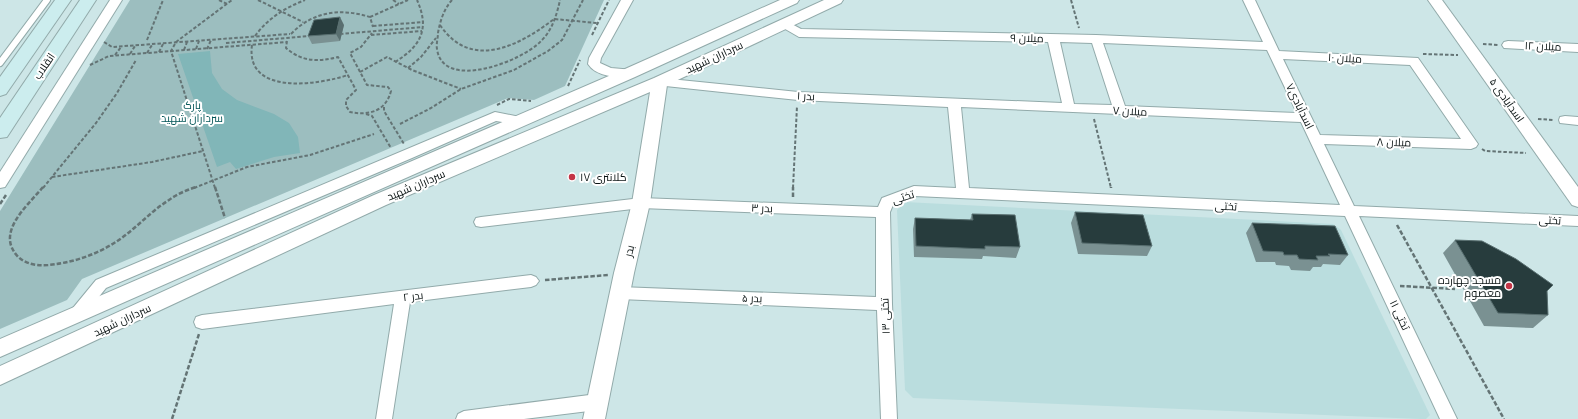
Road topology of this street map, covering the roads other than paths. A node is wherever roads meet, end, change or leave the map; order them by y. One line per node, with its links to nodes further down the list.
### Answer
1 (47, 0): 16 (lane)
2 (63, 0): 19 (main road, انقلاب)
3 (88, 0): 27 (main road, انقلاب)
4 (116, 0): 30 (street)
5 (627, 0): 17 (street)
6 (792, 0): 17 (street, سرداران شهید)
7 (1249, 0): 15 (street, اسدآبادی۷)
8 (1435, 0): 32 (street, اسدآیادی ۵)
9 (828, 1): 10 (street, سرداران شهید)
10 (784, 24): 11 (street, میلان ۹); 18 (street, سرداران شهید)
11 (1053, 38): 12 (street, میلان ۹); 21 (street)
12 (1096, 39): 15 (street, میلان ۹); 22 (street)
13 (1508, 45): 14 (street, میلان ۱۲)
14 (1578, 48)
15 (1273, 50): 23 (street, اسدآبادی۷); 29 (street, میلان ۱۰)
16 (0, 63)
17 (630, 73): 25 (street, سرداران شهید)
18 (660, 82): 20 (street, بدر ۱); 33 (street, بدر); 45 (street, سرداران شهید)
19 (0, 90)
20 (954, 103): 21 (street, میلان ۷); 31 (street)
21 (1069, 108): 22 (street, میلان ۷)
22 (1120, 111): 23 (street, میلان ۷)
23 (1306, 118): 28 (street, اسدآبادی۷)
24 (1565, 120): 26 (street)
25 (520, 121): 42 (street, سرداران شهید); 42 (street)
26 (1578, 121)
27 (0, 132)
28 (1316, 139): 29 (street, میلان ۸); 34 (street, اسدآبادی۷)
29 (1471, 144)
30 (0, 182)
31 (963, 194): 34 (street, تختی); 35 (street, تختی)
32 (1578, 200)
33 (641, 203): 35 (street, بدر ۳); 36 (street, بدر ۳); 39 (street, بدر)
34 (1350, 211): 37 (street, تختی); 50 (street, تختی ۱۱)
35 (883, 212): 41 (street, تختی ۱۳)
36 (481, 222)
37 (1578, 222)
38 (532, 281): 40 (street, بدر ۲)
39 (620, 293): 41 (street, بدر ۵); 46 (street, بدر)
40 (403, 297): 43 (street, بدر ۲); 47 (street)
41 (884, 304): 49 (street, تختی ۱۳)
42 (76, 314): 44 (street, سرداران شهید)
43 (202, 322)
44 (0, 348)
45 (0, 376)
46 (595, 410): 48 (street)
47 (384, 419)
48 (464, 419)
49 (889, 419)
50 (1449, 419)

